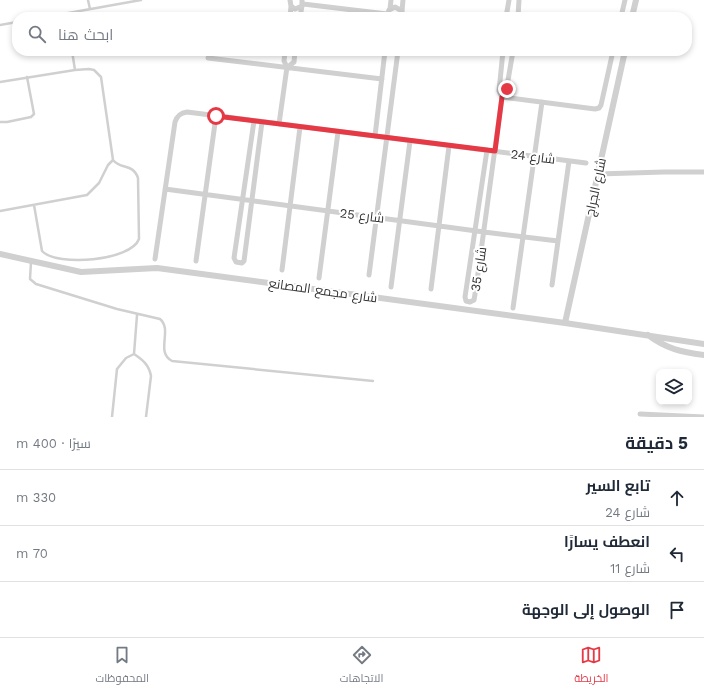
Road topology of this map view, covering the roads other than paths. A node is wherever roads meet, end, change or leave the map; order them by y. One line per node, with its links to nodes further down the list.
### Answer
1 (88, 0): 11 (lane)
2 (141, 0): 11 (lane)
3 (391, 0): 15 (street)
4 (403, 0): 18 (street)
5 (508, 0): 19 (street)
6 (519, 0): 20 (street)
7 (625, 0): 21 (street)
8 (636, 0): 22 (street)
9 (289, 2): 10 (street); 13 (street)
10 (302, 3): 14 (street)
11 (90, 9): 12 (lane)
12 (78, 12)
13 (290, 12)
14 (379, 12)
15 (388, 12)
16 (389, 12): 17 (street)
17 (401, 12)
18 (403, 12)
19 (507, 12)
20 (518, 12)
21 (622, 12)
22 (633, 12)
23 (12, 23): 24 (lane)
24 (0, 25)
25 (73, 56): 36 (lane)
26 (284, 56): 35 (street)
27 (295, 56): 35 (street)
28 (384, 56): 38 (street)
29 (397, 56): 50 (street)
30 (502, 56): 40 (street)
31 (512, 56): 40 (street)
32 (612, 56): 41 (street)
33 (624, 56): 60 (street, شارع الجراج)
34 (208, 58): 35 (street)
35 (287, 67): 38 (street); 46 (street)
36 (76, 70): 37 (lane); 56 (lane)
37 (27, 77): 39 (lane); 44 (lane)
38 (382, 79): 49 (street)
39 (0, 82)
40 (502, 97): 41 (street); 54 (street, شارع 35)
41 (542, 102): 55 (street)
42 (216, 116): 43 (street, شارع 24); 61 (street, شارع 24); 62 (street)
43 (254, 121): 45 (street, شارع 24); 63 (street)
44 (0, 122)
45 (262, 122): 46 (street, شارع 24); 64 (street)
46 (279, 124): 47 (street, شارع 24)
47 (300, 127): 48 (street, شارع 24); 66 (street)
48 (338, 132): 49 (street, شارع 24); 68 (street)
49 (375, 136): 50 (street, شارع 24)
50 (387, 138): 51 (street, شارع 24); 69 (street)
51 (410, 141): 52 (street, شارع 24); 70 (street)
52 (448, 146): 53 (street, شارع 24); 71 (street)
53 (487, 150): 54 (street, شارع 24); 72 (street, شارع 35)
54 (495, 151): 55 (street, شارع 24); 73 (street, شارع 35)
55 (534, 156): 57 (street, شارع 24); 74 (street)
56 (113, 160): 65 (lane); 65 (lane)
57 (569, 161): 58 (street, شارع 24); 75 (street)
58 (586, 163)
59 (704, 172): 60 (street)
60 (598, 174): 88 (street, شارع الجراج)
61 (165, 189): 62 (street, شارع 25); 77 (street)
62 (205, 195): 63 (street, شارع 25); 79 (street)
63 (243, 200): 64 (street, شارع 25); 64 (street)
64 (251, 201): 66 (street, شارع 25)
65 (34, 205): 67 (lane)
66 (290, 206): 68 (street, شارع 25); 80 (street)
67 (0, 211)
68 (328, 211): 69 (street, شارع 25); 82 (street)
69 (377, 217): 70 (street, شارع 25); 81 (street)
70 (400, 220): 71 (street, شارع 25); 84 (street)
71 (439, 225): 72 (street, شارع 25); 85 (street)
72 (475, 231): 73 (street, شارع 25); 73 (street, شارع 35)
73 (484, 232): 74 (street, شارع 25)
74 (523, 236): 75 (street, شارع 25); 86 (street)
75 (558, 241): 83 (street)
76 (0, 254): 78 (street, شارع مجمع المصانع)
77 (155, 259)
78 (31, 261): 87 (lane); 88 (street, شارع مجمع المصانع)
79 (196, 261)
80 (282, 270)
81 (369, 275)
82 (320, 278)
83 (552, 285)
84 (391, 287)
85 (432, 289)
86 (513, 308)
87 (137, 315): 91 (lane); 93 (lane)
88 (565, 323): 89 (street, شارع مجمع المصانع)
89 (646, 334): 90 (street, شارع مجمع المصانع); 92 (street, شارع مجمع المصانع)
90 (704, 344)
91 (134, 354): 95 (lane); 96 (lane)
92 (704, 355)
93 (373, 381)
94 (640, 414): 97 (street)
95 (112, 417)
96 (146, 417)
97 (704, 417)

